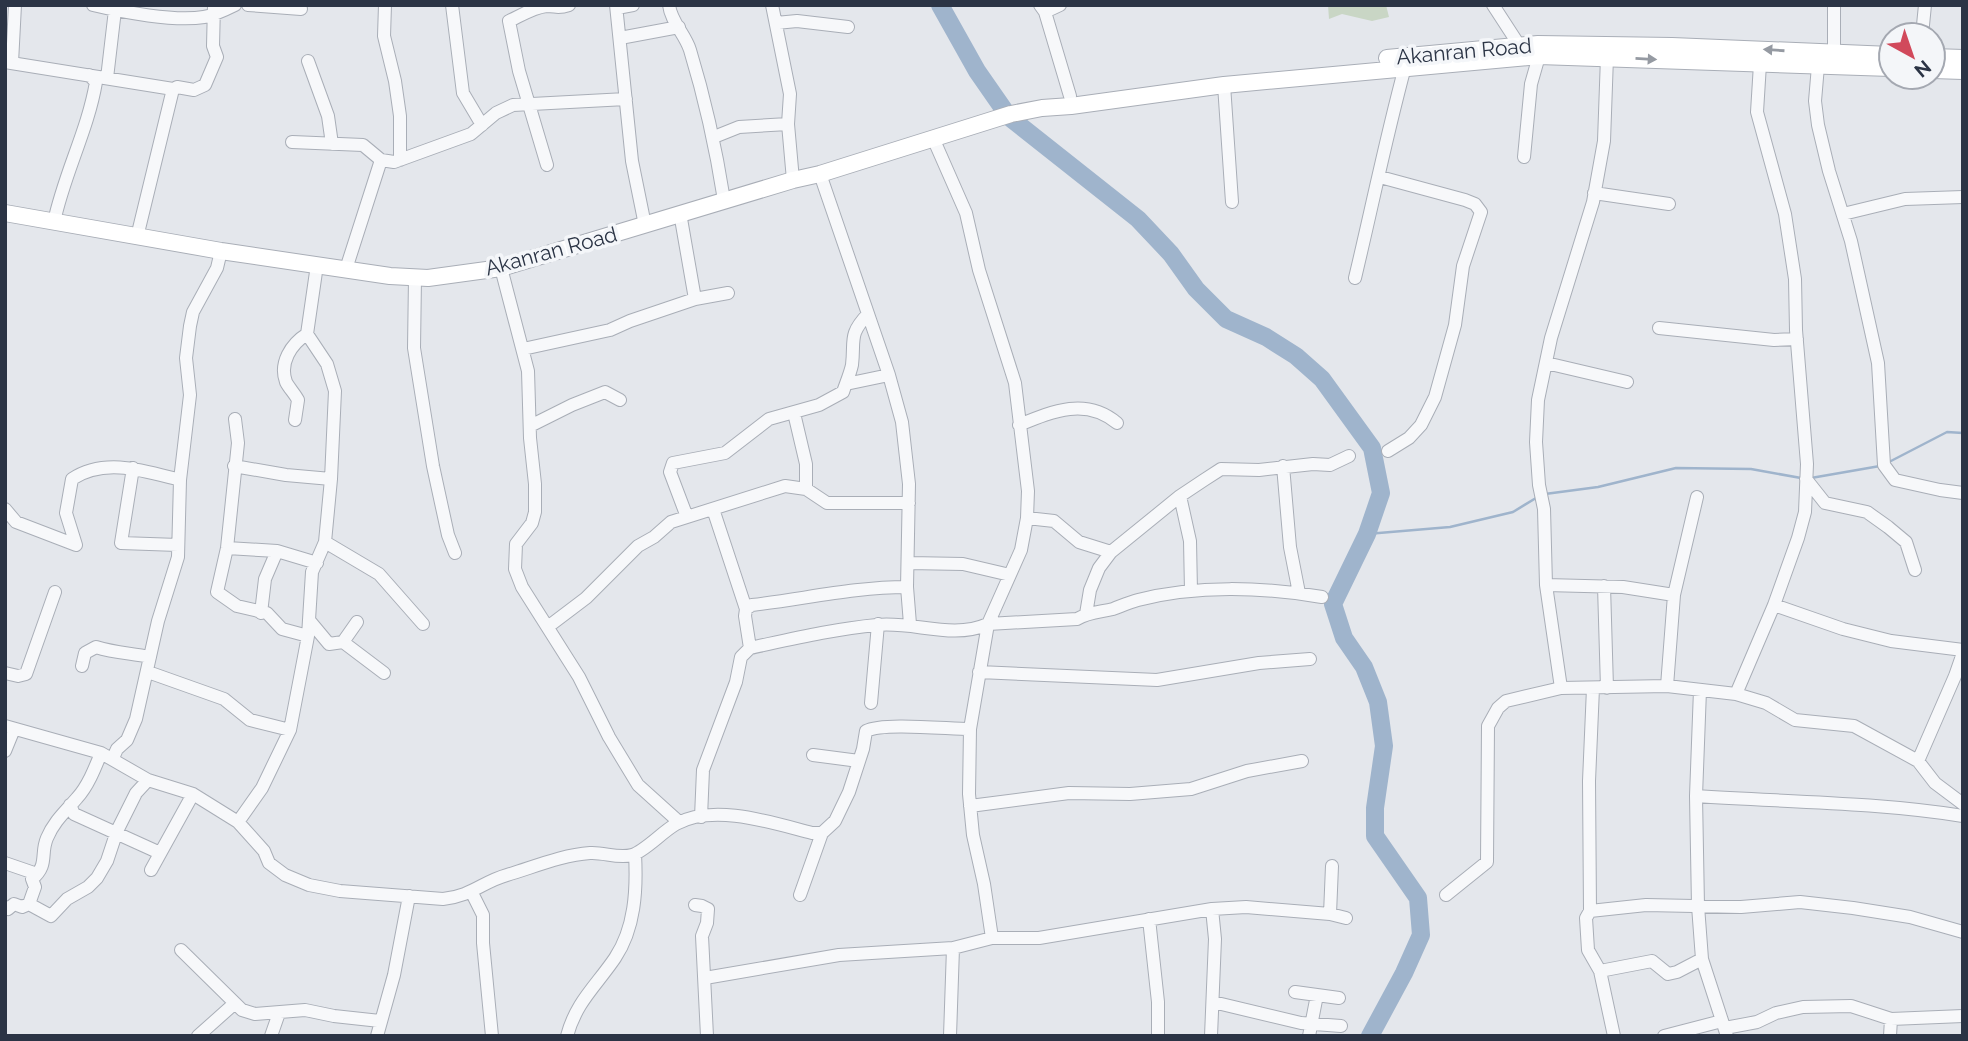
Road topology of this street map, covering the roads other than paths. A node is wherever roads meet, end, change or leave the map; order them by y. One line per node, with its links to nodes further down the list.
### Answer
1 (15, 5): 29 (street)
2 (93, 5): 15 (street)
3 (235, 5): 18 (street)
4 (248, 5): 16 (street)
5 (385, 5): 50 (street)
6 (452, 5): 43 (street)
7 (569, 5): 40 (street)
8 (633, 5): 14 (street)
9 (669, 5): 20 (street)
10 (772, 5): 19 (street)
11 (1060, 5): 17 (street)
12 (1493, 5): 23 (street)
13 (1834, 5): 24 (street)
14 (616, 6): 22 (street)
15 (109, 8): 18 (street); 35 (street)
16 (302, 9)
17 (1042, 9): 38 (street)
18 (214, 10): 37 (street)
19 (776, 23): 21 (street); 42 (street)
20 (679, 27): 22 (street); 44 (street)
21 (848, 27)
22 (620, 38): 39 (street)
23 (1519, 45): 24 (main road, Akanran Road, one-way to 23); 38 (main road, Akanran Road)
24 (1834, 53): 25 (main road, Akanran Road)
25 (1877, 55)
26 (1539, 56): 27 (main road, Akanran Road); 32 (main road, Akanran Road); 48 (street)
27 (1607, 58): 30 (main road, Akanran Road, one-way to 30); 55 (street)
28 (308, 61): 47 (street)
29 (9, 62): 34 (street)
30 (1760, 64): 31 (main road, Akanran Road); 77 (street)
31 (1818, 66): 33 (main road, Akanran Road); 62 (street)
32 (1405, 67): 36 (main road, Akanran Road); 53 (street)
33 (1877, 68)
34 (89, 75): 35 (street); 63 (street)
35 (108, 75): 37 (street)
36 (1224, 85): 41 (main road, Akanran Road); 58 (street)
37 (173, 89): 65 (street)
38 (1070, 96): 41 (main road, Akanran Road)
39 (626, 99): 40 (street); 64 (street)
40 (528, 104): 43 (street); 51 (street)
41 (1042, 108): 45 (main road, Akanran Road)
42 (788, 124): 44 (street); 54 (street)
43 (482, 125): 50 (street)
44 (714, 137): 57 (street)
45 (933, 138): 52 (main road, Akanran Road); 88 (street)
46 (292, 142): 47 (street)
47 (332, 144): 49 (street)
48 (1524, 158)
49 (381, 160): 50 (street); 69 (street)
50 (400, 160)
51 (547, 165)
52 (820, 174): 54 (main road, Akanran Road); 74 (street)
53 (1380, 177): 71 (street); 90 (street)
54 (793, 180): 57 (main road, Akanran Road)
55 (1594, 193): 59 (street); 79 (street)
56 (1963, 197): 62 (street)
57 (724, 200): 61 (main road, Akanran Road)
58 (1232, 202)
59 (1669, 204)
60 (5, 213): 63 (main road, Akanran Road)
61 (680, 213): 64 (main road, Akanran Road); 73 (street)
62 (1843, 214): 101 (street)
63 (54, 222): 65 (main road, Akanran Road)
64 (645, 225): 68 (main road, Akanran Road)
65 (136, 237): 66 (main road, Akanran Road)
66 (221, 251): 67 (main road, Akanran Road); 98 (street)
67 (317, 265): 69 (main road, Akanran Road); 76 (street)
68 (501, 268): 70 (main road, Akanran Road); 78 (street)
69 (346, 269): 70 (main road, Akanran Road)
70 (415, 278): 114 (street)
71 (1354, 278)
72 (728, 293): 73 (street)
73 (695, 299): 78 (street)
74 (868, 314): 80 (street); 82 (street)
75 (1659, 328): 77 (street)
76 (306, 334): 86 (street); 97 (street)
77 (1797, 339): 96 (street)
78 (523, 349): 89 (street)
79 (1546, 363): 81 (street); 119 (street)
80 (889, 375): 82 (street); 104 (street)
81 (1627, 382)
82 (846, 384): 84 (street)
83 (620, 400): 89 (street)
84 (793, 412): 92 (street); 107 (street)
85 (235, 419): 93 (street)
86 (295, 420)
87 (1117, 423): 88 (street)
88 (1019, 425): 108 (street)
89 (530, 426): 137 (street)
90 (1388, 451)
91 (1349, 456): 94 (street)
92 (806, 464): 99 (street); 100 (street)
93 (234, 466): 97 (street); 111 (street)
94 (1283, 466): 102 (street); 124 (street)
95 (133, 468): 98 (street); 105 (street); 110 (street)
96 (1806, 472): 117 (street); 127 (street)
97 (331, 479): 109 (street)
98 (180, 480): 110 (street)
99 (785, 486): 100 (street); 106 (street)
100 (806, 489): 104 (street)
101 (1963, 493)
102 (1180, 496): 113 (street); 122 (street)
103 (1697, 497): 125 (street)
104 (909, 503): 116 (street)
105 (5, 509)
106 (713, 509): 107 (street); 128 (street)
107 (688, 517): 137 (street)
108 (1027, 518): 113 (street); 118 (street)
109 (325, 542): 115 (street); 133 (street)
110 (178, 545): 142 (street)
111 (227, 548): 112 (street); 129 (street)
112 (277, 551): 115 (street); 129 (street)
113 (1111, 552): 130 (street)
114 (455, 553)
115 (317, 562): 131 (street)
116 (909, 563): 118 (street); 121 (street)
117 (1915, 570)
118 (1010, 575): 136 (street)
119 (1546, 585): 120 (street); 150 (street)
120 (1604, 586): 125 (street); 152 (street)
121 (907, 587): 128 (street); 135 (street)
122 (1191, 591): 124 (street); 130 (street)
123 (55, 592): 147 (street)
124 (1299, 593): 126 (street)
125 (1674, 595): 149 (street)
126 (1322, 597)
127 (1774, 605): 141 (street); 154 (street)
128 (746, 609): 140 (street)
129 (261, 613): 138 (street)
130 (1086, 614): 136 (street)
131 (309, 620): 138 (street); 139 (street)
132 (357, 622): 139 (street)
133 (423, 624)
134 (878, 624): 135 (street); 140 (street); 155 (street)
135 (910, 624): 136 (street)
136 (988, 624): 146 (street)
137 (549, 626): 174 (street)
138 (308, 636): 157 (street)
139 (343, 642): 148 (street)
140 (750, 648): 172 (street)
141 (1963, 652): 164 (street)
142 (150, 657): 144 (street); 145 (street)
143 (1310, 659): 146 (street)
144 (82, 666)
145 (148, 672): 157 (street); 161 (street)
146 (979, 672): 158 (street)
147 (5, 673)
148 (384, 673)
149 (1667, 686): 152 (street); 153 (street)
150 (1561, 688): 151 (street); 185 (street)
151 (1593, 688): 152 (street); 192 (street)
152 (1607, 688)
153 (1700, 690): 154 (street); 167 (street)
154 (1736, 694): 164 (street)
155 (871, 703)
156 (9, 727): 159 (street); 161 (street)
157 (290, 730): 173 (street)
158 (970, 730): 162 (street); 170 (street)
159 (5, 751)
160 (813, 755): 162 (street)
161 (107, 756): 165 (street); 169 (street)
162 (859, 761): 176 (street)
163 (1302, 761): 170 (street)
164 (1918, 761): 168 (street)
165 (148, 780): 166 (street); 175 (street)
166 (193, 794): 173 (street); 177 (street)
167 (1696, 796): 171 (street); 189 (street)
168 (1963, 804)
169 (70, 805): 175 (street); 182 (street)
170 (970, 806): 197 (street)
171 (1963, 816)
172 (701, 817): 174 (street); 176 (street)
173 (237, 822): 186 (street)
174 (679, 822): 178 (street)
175 (117, 831): 177 (street); 187 (street)
176 (822, 833): 184 (street)
177 (160, 853): 181 (street)
178 (635, 854): 183 (street); 220 (street)
179 (5, 863): 182 (street)
180 (1332, 866): 193 (street)
181 (150, 870)
182 (37, 874): 187 (street)
183 (472, 893): 186 (street); 219 (street)
184 (800, 895)
185 (1446, 895)
186 (409, 896): 211 (street)
187 (29, 904): 190 (street)
188 (695, 905): 202 (street)
189 (1698, 906): 192 (street); 196 (street); 200 (street)
190 (5, 907)
191 (1212, 909): 193 (street); 194 (street); 206 (street)
192 (1590, 911): 201 (street)
193 (1330, 914): 195 (street)
194 (1149, 919): 197 (street); 223 (street)
195 (1346, 919)
196 (1963, 932)
197 (992, 938): 198 (street)
198 (953, 948): 202 (street); 222 (street)
199 (181, 950): 207 (street)
200 (1702, 959): 201 (street); 213 (street)
201 (1600, 971): 225 (street)
202 (705, 978): 221 (street)
203 (1295, 992): 204 (street)
204 (1317, 995): 205 (street); 214 (street)
205 (1339, 998)
206 (1213, 1002): 214 (street); 224 (street)
207 (235, 1003): 208 (street); 216 (street)
208 (279, 1013): 211 (street); 217 (street)
209 (1963, 1016): 210 (street)
210 (1891, 1019): 213 (street); 226 (street)
211 (380, 1021): 218 (street)
212 (1341, 1026): 214 (street)
213 (1725, 1028): 215 (street)
214 (1310, 1030)
215 (1669, 1035)
216 (198, 1036)
217 (271, 1036)
218 (377, 1036)
219 (492, 1036)
220 (567, 1036)
221 (707, 1036)
222 (950, 1036)
223 (1158, 1036)
224 (1211, 1036)
225 (1614, 1036)
226 (1890, 1036)

